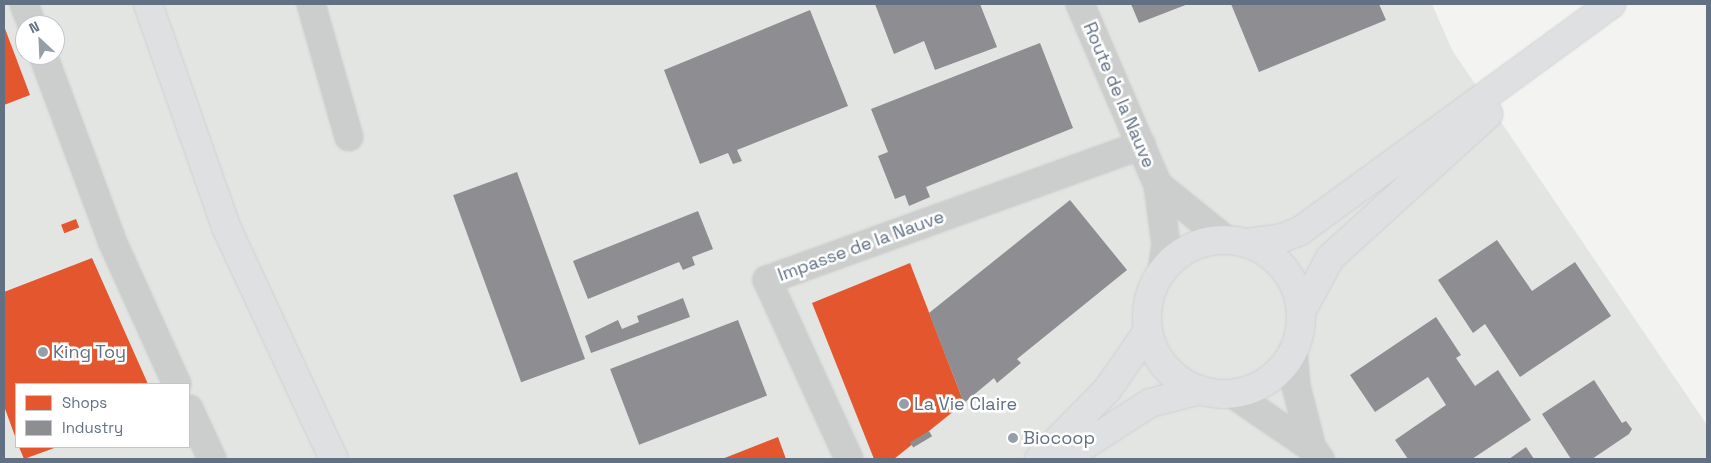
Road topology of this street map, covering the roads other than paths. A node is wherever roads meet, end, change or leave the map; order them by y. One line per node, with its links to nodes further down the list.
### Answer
1 (148, 4): 20 (main road)
2 (311, 4): 6 (street)
3 (1080, 4): 7 (street, Route de la Nauve)
4 (1604, 10): 9 (main road); 11 (main road)
5 (47, 65): 14 (street)
6 (349, 137)
7 (1141, 145): 8 (street, Route de la Nauve); 21 (street, Impasse de la Nauve)
8 (1158, 186): 9 (street, Route de la Nauve); 10 (street, Route de la Nauve)
9 (1236, 241): 10 (main road); 11 (main road)
10 (1162, 271): 12 (main road)
11 (1301, 312): 13 (main road)
12 (1148, 331): 15 (main road); 22 (main road)
13 (1293, 351): 16 (main road); 18 (street)
14 (178, 383)
15 (1200, 390): 16 (main road); 23 (main road)
16 (1234, 394): 18 (street)
17 (190, 411): 19 (street)
18 (1316, 454)
19 (212, 459)
20 (334, 459)
21 (849, 459)
22 (1039, 459)
23 (1063, 459)

